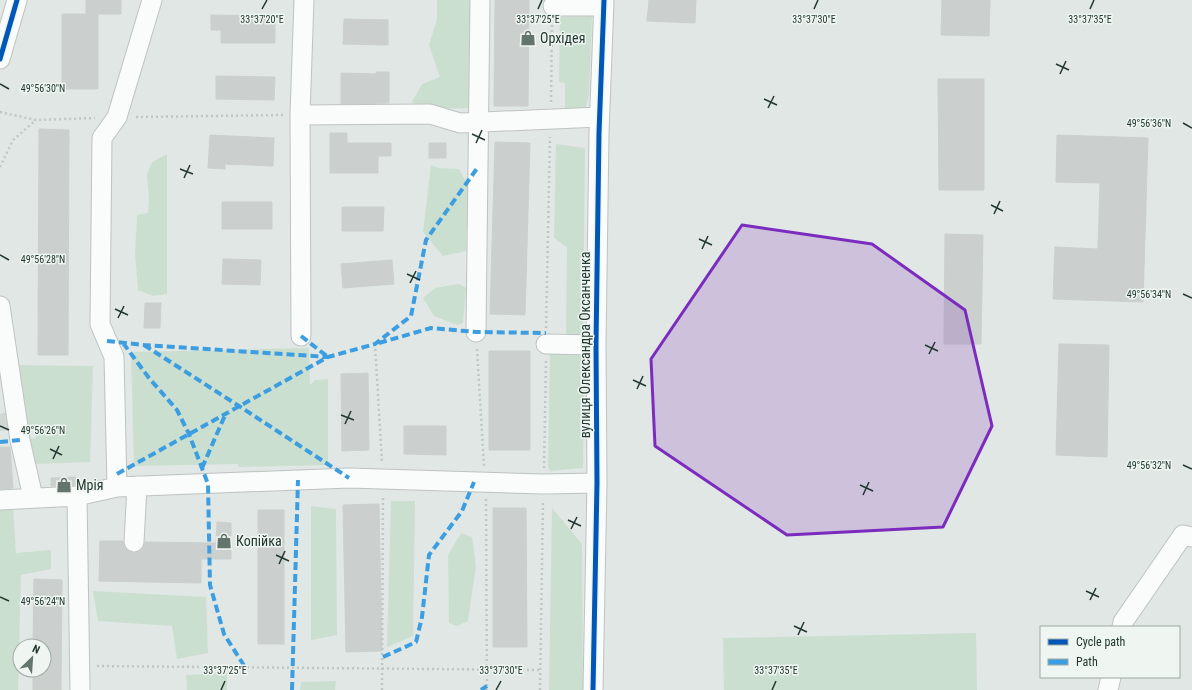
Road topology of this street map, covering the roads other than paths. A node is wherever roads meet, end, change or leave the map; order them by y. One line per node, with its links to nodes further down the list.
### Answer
1 (17, 0): 7 (street)
2 (152, 0): 18 (street)
3 (304, 0): 8 (street)
4 (480, 0): 10 (street)
5 (604, 3): 6 (street); 9 (street, вулиця Олександра Оксанченка)
6 (553, 6)
7 (0, 59)
8 (300, 115): 10 (street); 13 (street)
9 (600, 117): 10 (street); 15 (street, вулиця Олександра Оксанченка)
10 (479, 123): 12 (street)
11 (0, 306): 20 (street)
12 (476, 332)
13 (301, 336)
14 (546, 344): 15 (street)
15 (596, 345): 16 (street, вулиця Олександра Оксанченка)
16 (597, 483): 17 (street); 27 (street, вулиця Олександра Оксанченка)
17 (137, 486): 18 (street); 23 (street)
18 (117, 487): 19 (street)
19 (77, 496): 20 (street); 26 (street)
20 (33, 497): 21 (street)
21 (0, 500)
22 (1192, 537): 24 (street)
23 (134, 542)
24 (1122, 625)
25 (1111, 678): 28 (street)
26 (80, 690)
27 (593, 690)
28 (1108, 690)

